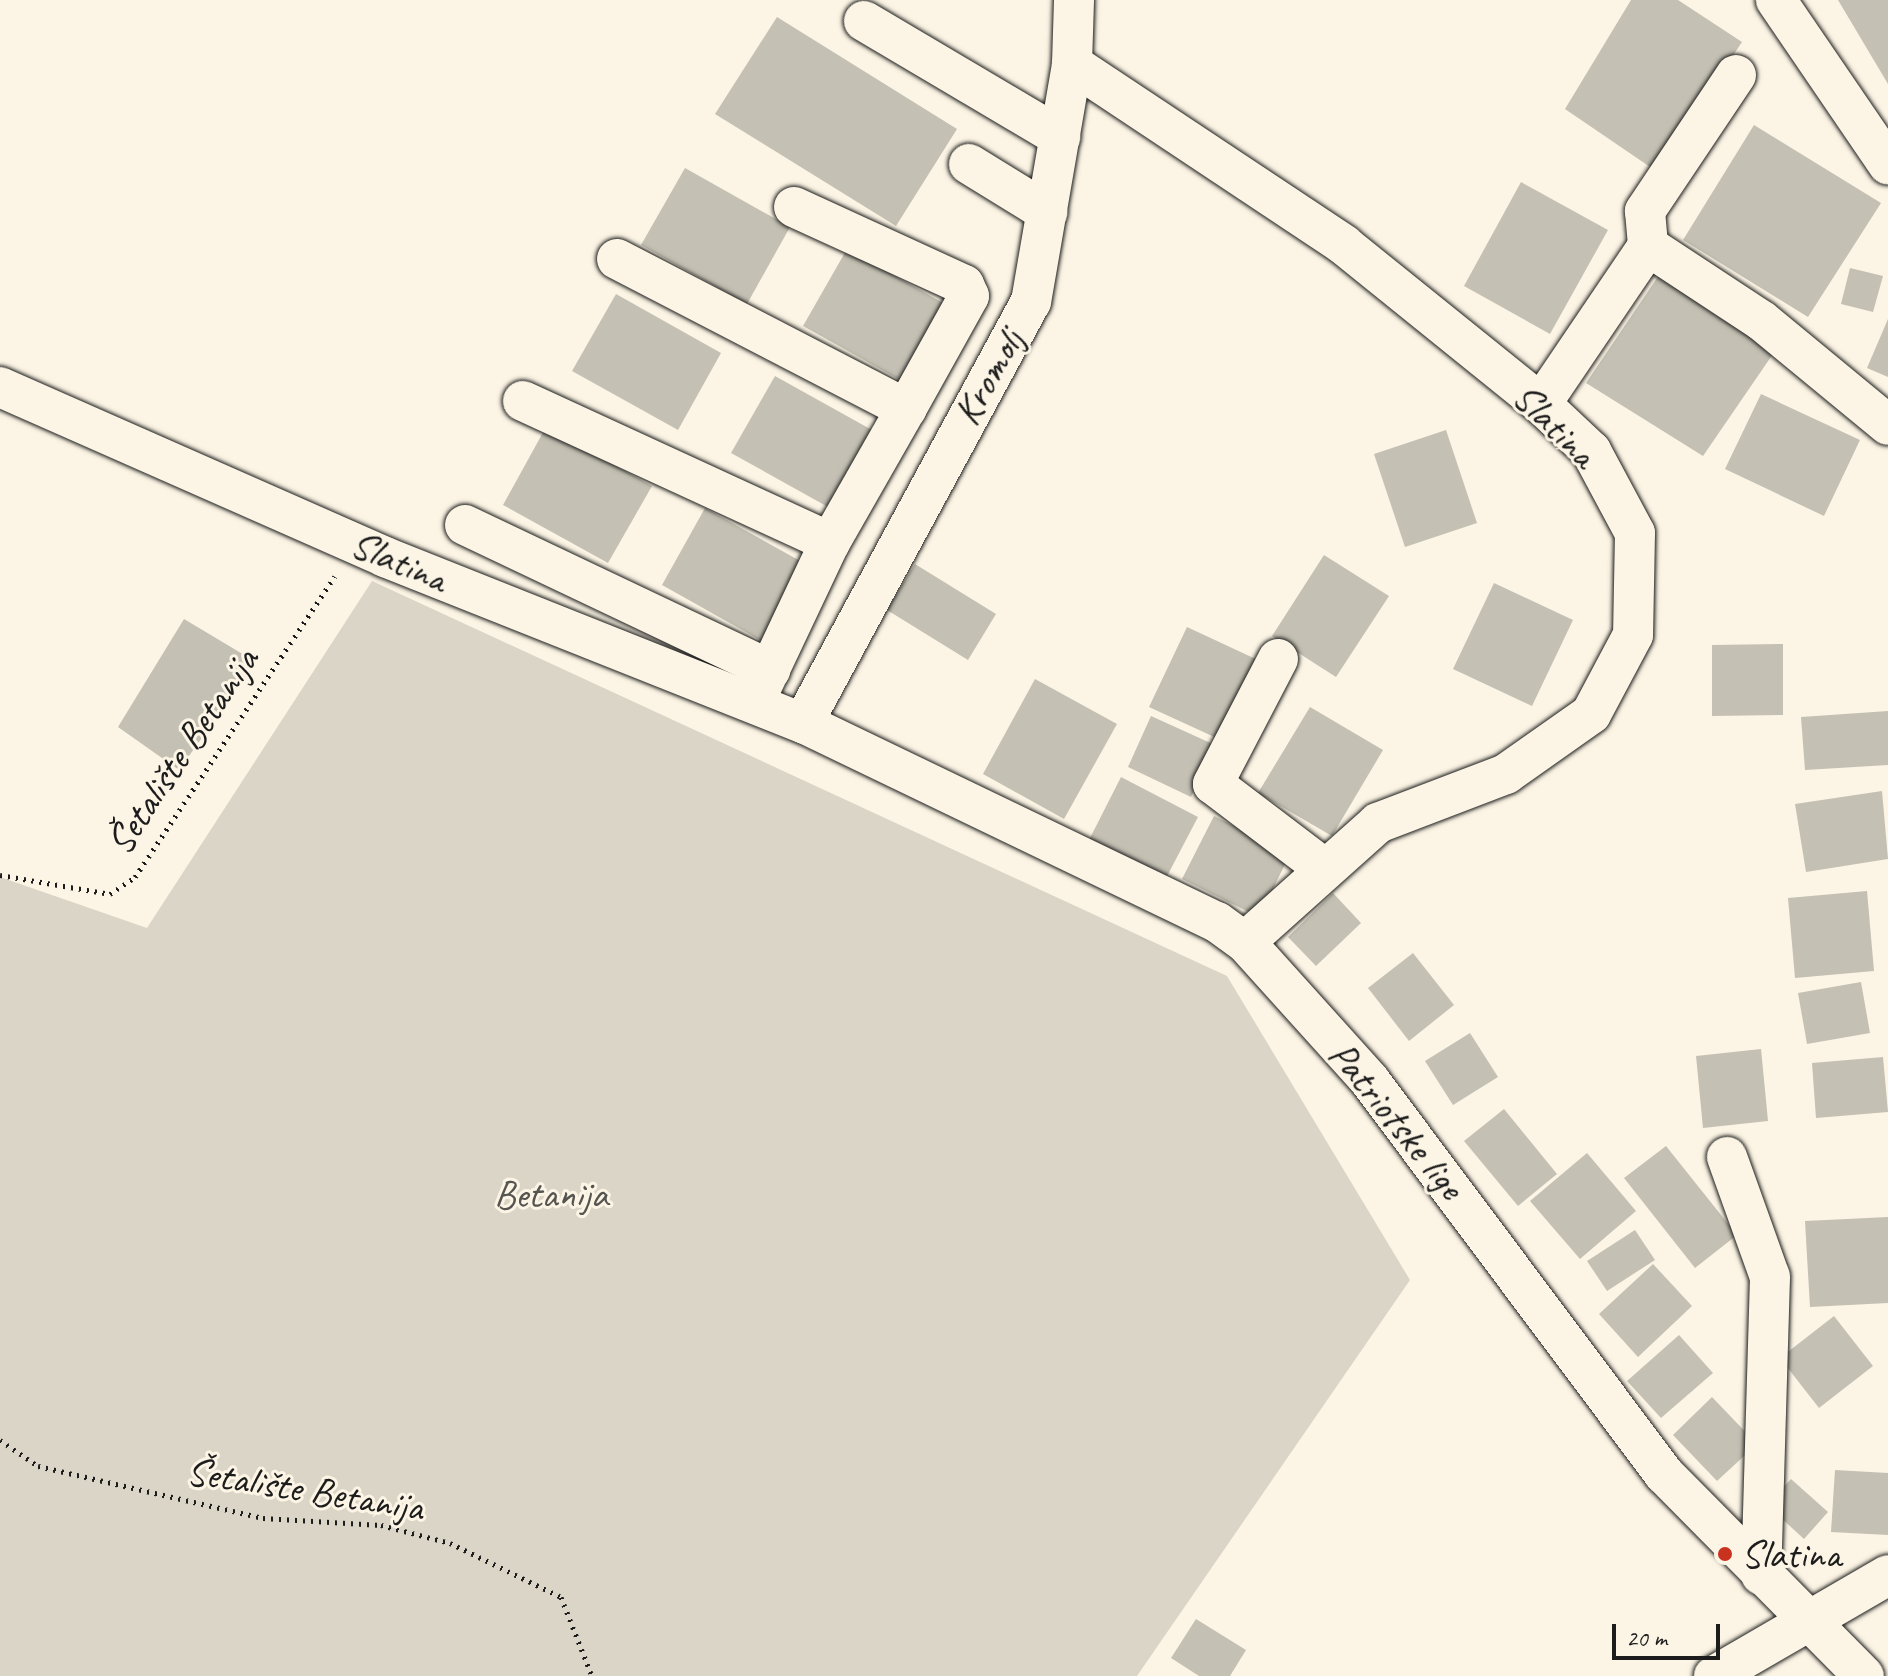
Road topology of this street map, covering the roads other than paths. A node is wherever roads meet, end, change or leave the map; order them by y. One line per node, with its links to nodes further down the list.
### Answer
1 (1074, 0): 4 (street, Kromolj)
2 (1776, 0): 8 (street)
3 (864, 21): 6 (street)
4 (1072, 64): 6 (street, Kromolj); 15 (street, Slatina)
5 (1736, 75): 11 (street)
6 (1060, 137): 10 (street, Kromolj)
7 (969, 164): 10 (street)
8 (1888, 164)
9 (794, 207): 16 (street)
10 (1047, 212): 22 (street, Kromolj)
11 (1648, 246): 15 (street); 17 (street)
12 (617, 259): 16 (street)
13 (0, 387): 21 (street, Slatina)
14 (523, 401): 19 (street)
15 (1541, 404): 23 (street, Slatina)
16 (906, 409): 19 (street)
17 (1888, 425)
18 (465, 525): 21 (street)
19 (830, 542): 21 (street)
20 (1278, 659): 23 (street)
21 (762, 687): 22 (street, Slatina)
22 (803, 723): 24 (street, Patriotske lige)
23 (1321, 866): 24 (street, Slatina)
24 (1245, 942): 26 (street, Patriotske lige)
25 (1727, 1157): 26 (street)
26 (1761, 1575): 28 (street, Patriotske lige)
27 (1888, 1575): 28 (street)
28 (1806, 1619): 29 (street); 30 (street, Patriotske lige)
29 (1714, 1676)
30 (1864, 1676)

